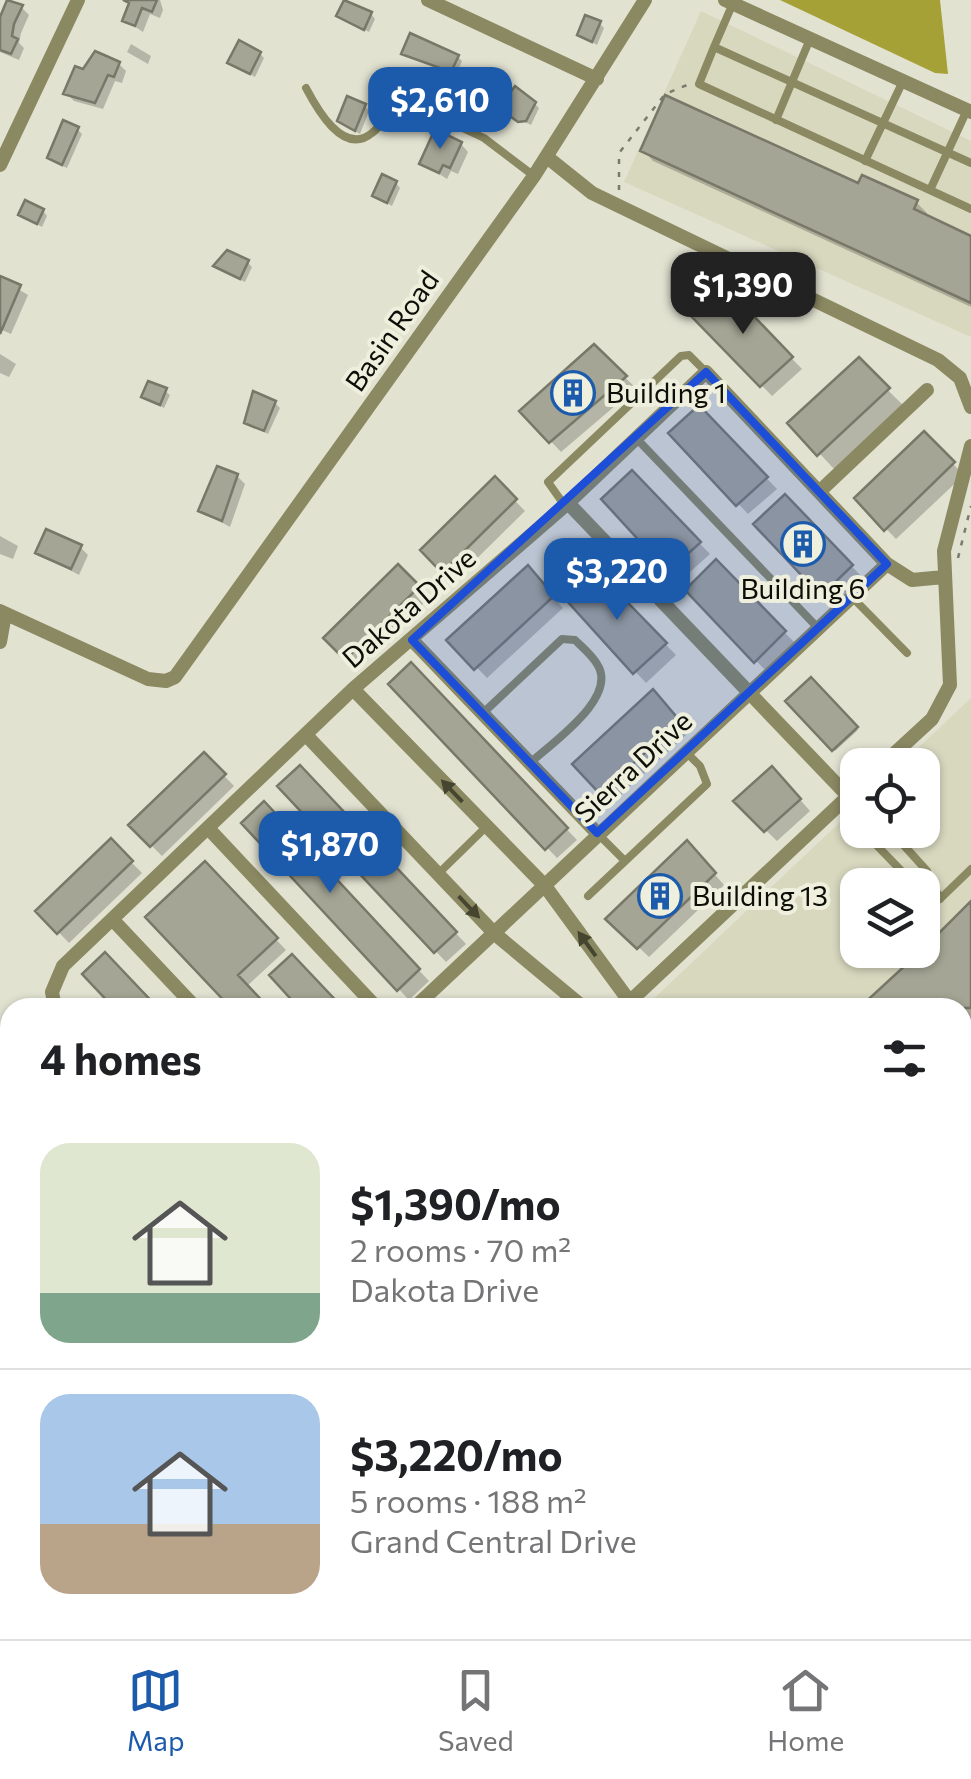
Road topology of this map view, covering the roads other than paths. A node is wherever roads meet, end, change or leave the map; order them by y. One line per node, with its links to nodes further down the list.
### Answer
1 (78, 0): 18 (street)
2 (428, 0): 7 (street)
3 (646, 0): 7 (street, Basin Road)
4 (729, 2): 5 (street); 6 (lane)
5 (810, 39): 8 (lane); 9 (street)
6 (714, 47): 8 (lane); 12 (lane)
7 (597, 79): 15 (street, Basin Road)
8 (792, 80): 12 (lane); 13 (lane)
9 (903, 81): 11 (street); 13 (lane)
10 (306, 88): 19 (lane)
11 (969, 111): 14 (lane)
12 (776, 120): 16 (lane)
13 (883, 122): 14 (lane); 16 (lane)
14 (948, 152): 17 (lane); 20 (lane)
15 (547, 157): 19 (street, Basin Road); 24 (street)
16 (866, 160): 20 (lane)
17 (971, 163)
18 (0, 165)
19 (534, 176): 32 (street, Basin Road)
20 (930, 190): 21 (lane)
21 (971, 209)
22 (706, 372): 25 (street, Dakota Drive); 27 (street); 28 (lane)
23 (927, 390): 27 (street)
24 (971, 407)
25 (636, 438): 28 (street, Dakota Drive); 33 (lane)
26 (971, 446): 30 (street)
27 (819, 492): 29 (street)
28 (566, 505): 34 (street, Dakota Drive); 38 (street)
29 (887, 564): 30 (street); 31 (street, Sierra Drive)
30 (944, 577): 41 (street)
31 (851, 596): 33 (street, Sierra Drive); 36 (lane)
32 (3, 612): 35 (street)
33 (818, 628): 38 (street, Sierra Drive)
34 (412, 640): 37 (street, Dakota Drive); 39 (street)
35 (0, 642)
36 (907, 652)
37 (353, 689): 40 (street, Dakota Drive); 46 (street, one-way to 37)
38 (748, 696): 42 (street, Sierra Drive); 44 (street)
39 (482, 714): 43 (street); 43 (lane)
40 (306, 735): 47 (street, Dakota Drive); 55 (street)
41 (900, 748)
42 (686, 752): 48 (street, Sierra Drive); 51 (lane)
43 (530, 763): 48 (street)
44 (840, 782)
45 (840, 808): 67 (street)
46 (487, 826): 55 (lane); 56 (street)
47 (208, 828): 59 (street, Dakota Drive); 63 (street)
48 (597, 833): 51 (lane); 56 (street, Sierra Drive)
49 (879, 848): 52 (lane)
50 (906, 848): 53 (lane)
51 (625, 861): 57 (lane)
52 (898, 868)
53 (923, 868)
54 (971, 869): 58 (lane)
55 (438, 874): 60 (street, one-way to 60)
56 (545, 886): 60 (street, Sierra Drive); 66 (street, one-way to 56)
57 (588, 896)
58 (940, 899)
59 (113, 920): 61 (street, Dakota Drive); 62 (street)
60 (494, 934): 64 (street, Sierra Drive); 65 (street)
61 (54, 998)
62 (187, 998)
63 (369, 998)
64 (425, 998)
65 (572, 998)
66 (622, 998)
67 (633, 998)

